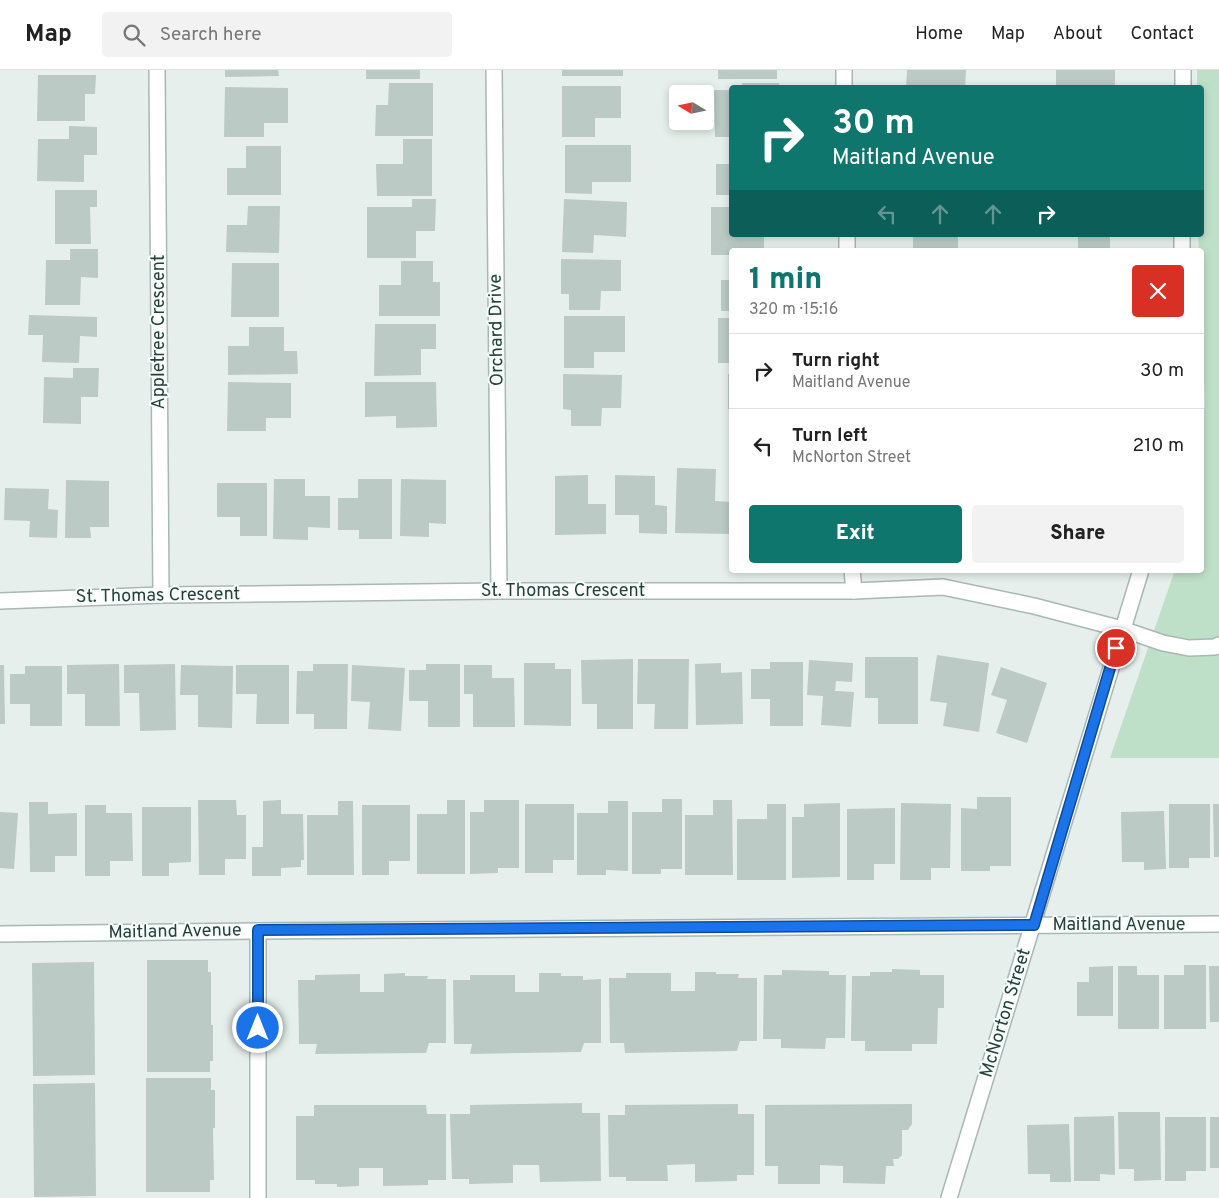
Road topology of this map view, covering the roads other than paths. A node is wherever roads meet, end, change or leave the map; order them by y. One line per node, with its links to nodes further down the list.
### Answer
1 (157, 70): 11 (street, Appletree Crescent)
2 (494, 70): 9 (street, Orchard Drive)
3 (844, 70): 5 (street)
4 (1182, 70): 6 (street)
5 (844, 85)
6 (1182, 85)
7 (852, 573): 10 (street)
8 (1140, 573): 13 (street, McNorton Street)
9 (499, 591): 10 (street, St. Thomas Crescent); 11 (street, St. Thomas Crescent)
10 (854, 592): 13 (street, St. Thomas Crescent)
11 (161, 594): 12 (street, St. Thomas Crescent)
12 (0, 601)
13 (1122, 629): 14 (street, St. Thomas Crescent); 16 (street, McNorton Street)
14 (1219, 645)
15 (1219, 924): 16 (street, Maitland Avenue)
16 (1034, 925): 17 (street, Maitland Avenue); 20 (street, McNorton Street)
17 (258, 930): 18 (street, Maitland Avenue); 19 (street)
18 (0, 934)
19 (258, 1198)
20 (949, 1198)

